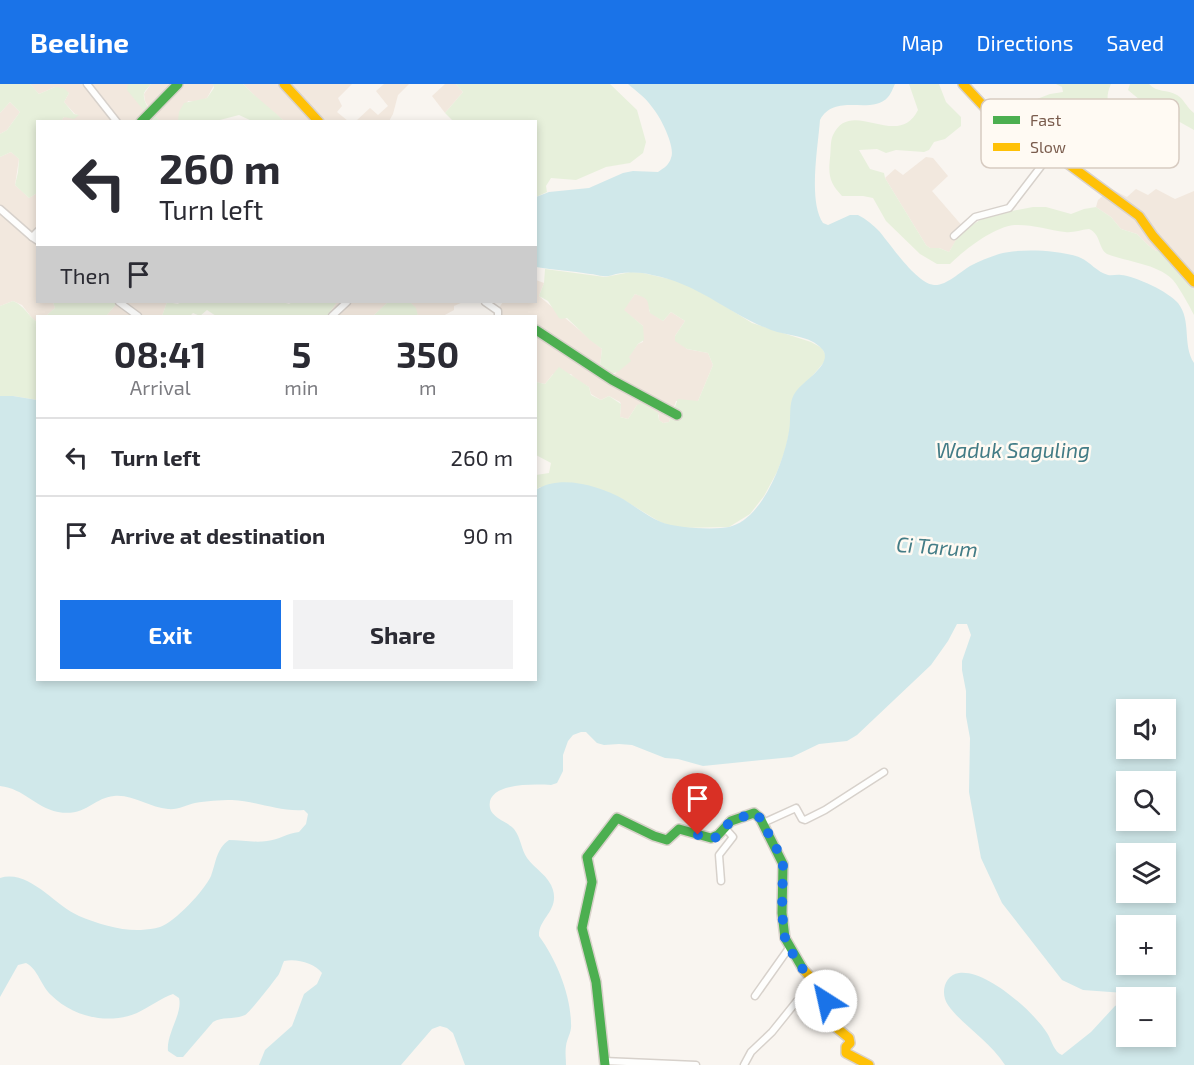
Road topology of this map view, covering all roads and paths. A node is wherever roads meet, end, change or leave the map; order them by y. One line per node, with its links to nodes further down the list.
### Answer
1 (87, 84): 6 (street)
2 (178, 84): 7 (street)
3 (284, 84): 8 (street)
4 (963, 84): 5 (street)
5 (981, 103)
6 (115, 120)
7 (143, 120)
8 (317, 120)
9 (1040, 168): 12 (street)
10 (1074, 168): 14 (street)
11 (0, 209): 13 (street)
12 (954, 236)
13 (35, 239)
14 (1194, 282)
15 (120, 303): 18 (street)
16 (346, 303): 19 (street)
17 (486, 303): 20 (street)
18 (137, 315)
19 (333, 315)
20 (500, 315)
21 (537, 331): 22 (street)
22 (676, 415)
23 (884, 772): 24 (street)
24 (763, 823): 25 (street); 27 (street)
25 (725, 828): 26 (street); 30 (street)
26 (721, 880)
27 (789, 948): 28 (street); 29 (street)
28 (813, 981): 32 (street); 33 (street)
29 (755, 996)
30 (605, 1063): 31 (street)
31 (696, 1065)
32 (744, 1065)
33 (869, 1065)

